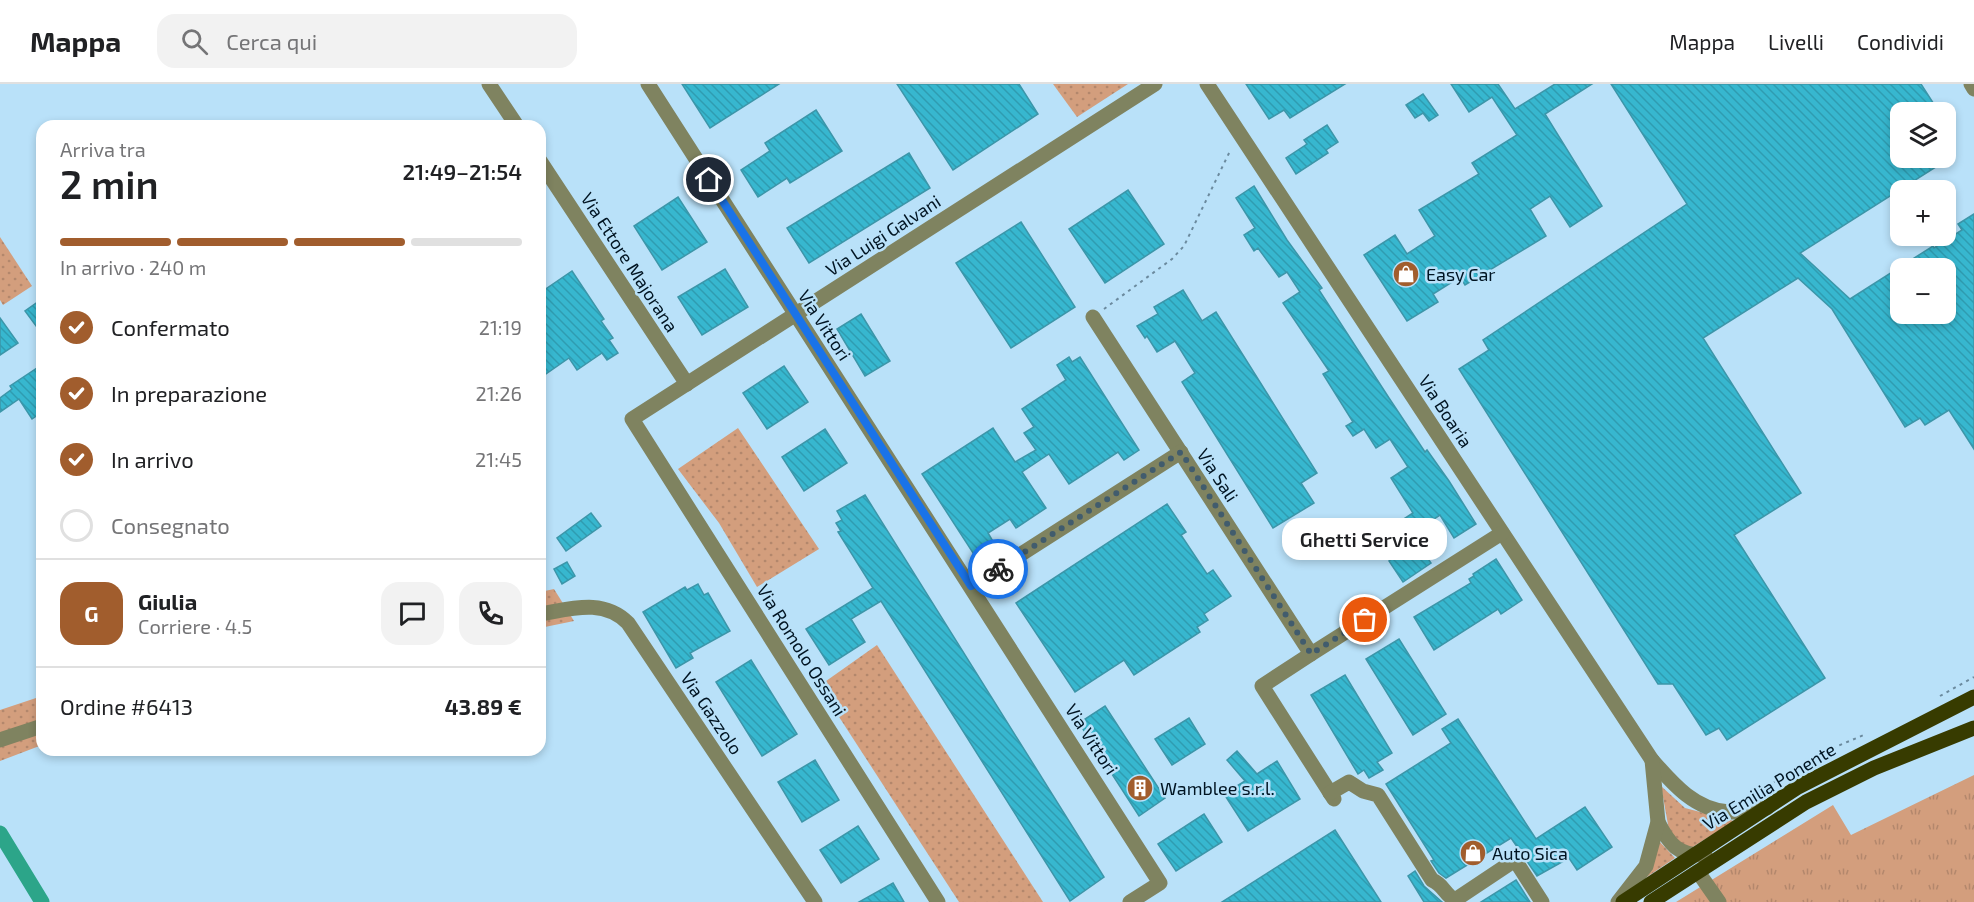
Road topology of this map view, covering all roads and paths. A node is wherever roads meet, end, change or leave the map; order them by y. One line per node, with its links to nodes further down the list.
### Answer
1 (489, 84): 7 (street)
2 (648, 84): 10 (street, Via Vittori)
3 (1155, 84): 10 (street, Via Luigi Galvani)
4 (1207, 84): 8 (street, Via Boaria)
5 (1971, 84): 6 (street)
6 (1974, 88)
7 (513, 120)
8 (1239, 133): 11 (path); 15 (street, Via Boaria)
9 (546, 170): 12 (street, Via Ettore Majorana)
10 (795, 315): 12 (street, Via Luigi Galvani); 16 (street, Via Vittori)
11 (1093, 316): 14 (street, Via Sali)
12 (687, 384): 13 (street, Via Luigi Galvani)
13 (633, 419): 35 (street, Via Romolo Ossani)
14 (1181, 452): 16 (street); 18 (street, Via Sali)
15 (1503, 533): 18 (street); 26 (street, Via Boaria)
16 (971, 586): 36 (street, Via Vittori)
17 (546, 613): 34 (street, Via Gazzolo)
18 (1311, 654): 33 (street)
19 (1974, 677): 21 (path)
20 (1974, 697): 28 (main road, Via Emilia Ponente)
21 (1935, 699)
22 (36, 728): 25 (street)
23 (1974, 728): 31 (main road, Via Emilia Ponente)
24 (1867, 734): 27 (path)
25 (0, 740)
26 (1652, 760): 28 (street, Via Boaria); 29 (street, Via Boaria)
27 (1753, 795)
28 (1767, 808): 30 (main road, Via Emilia Ponente)
29 (1658, 822): 30 (street); 38 (street, Via Boaria)
30 (1692, 855): 31 (street); 39 (main road, Via Emilia Ponente)
31 (1724, 855): 32 (main road, Via Emilia Ponente)
32 (1698, 872): 40 (main road, Via Emilia Ponente); 41 (street)
33 (1456, 901): 37 (street)
34 (815, 902)
35 (938, 902)
36 (1130, 902)
37 (1542, 902)
38 (1618, 902)
39 (1623, 902)
40 (1651, 902)
41 (1719, 902)

